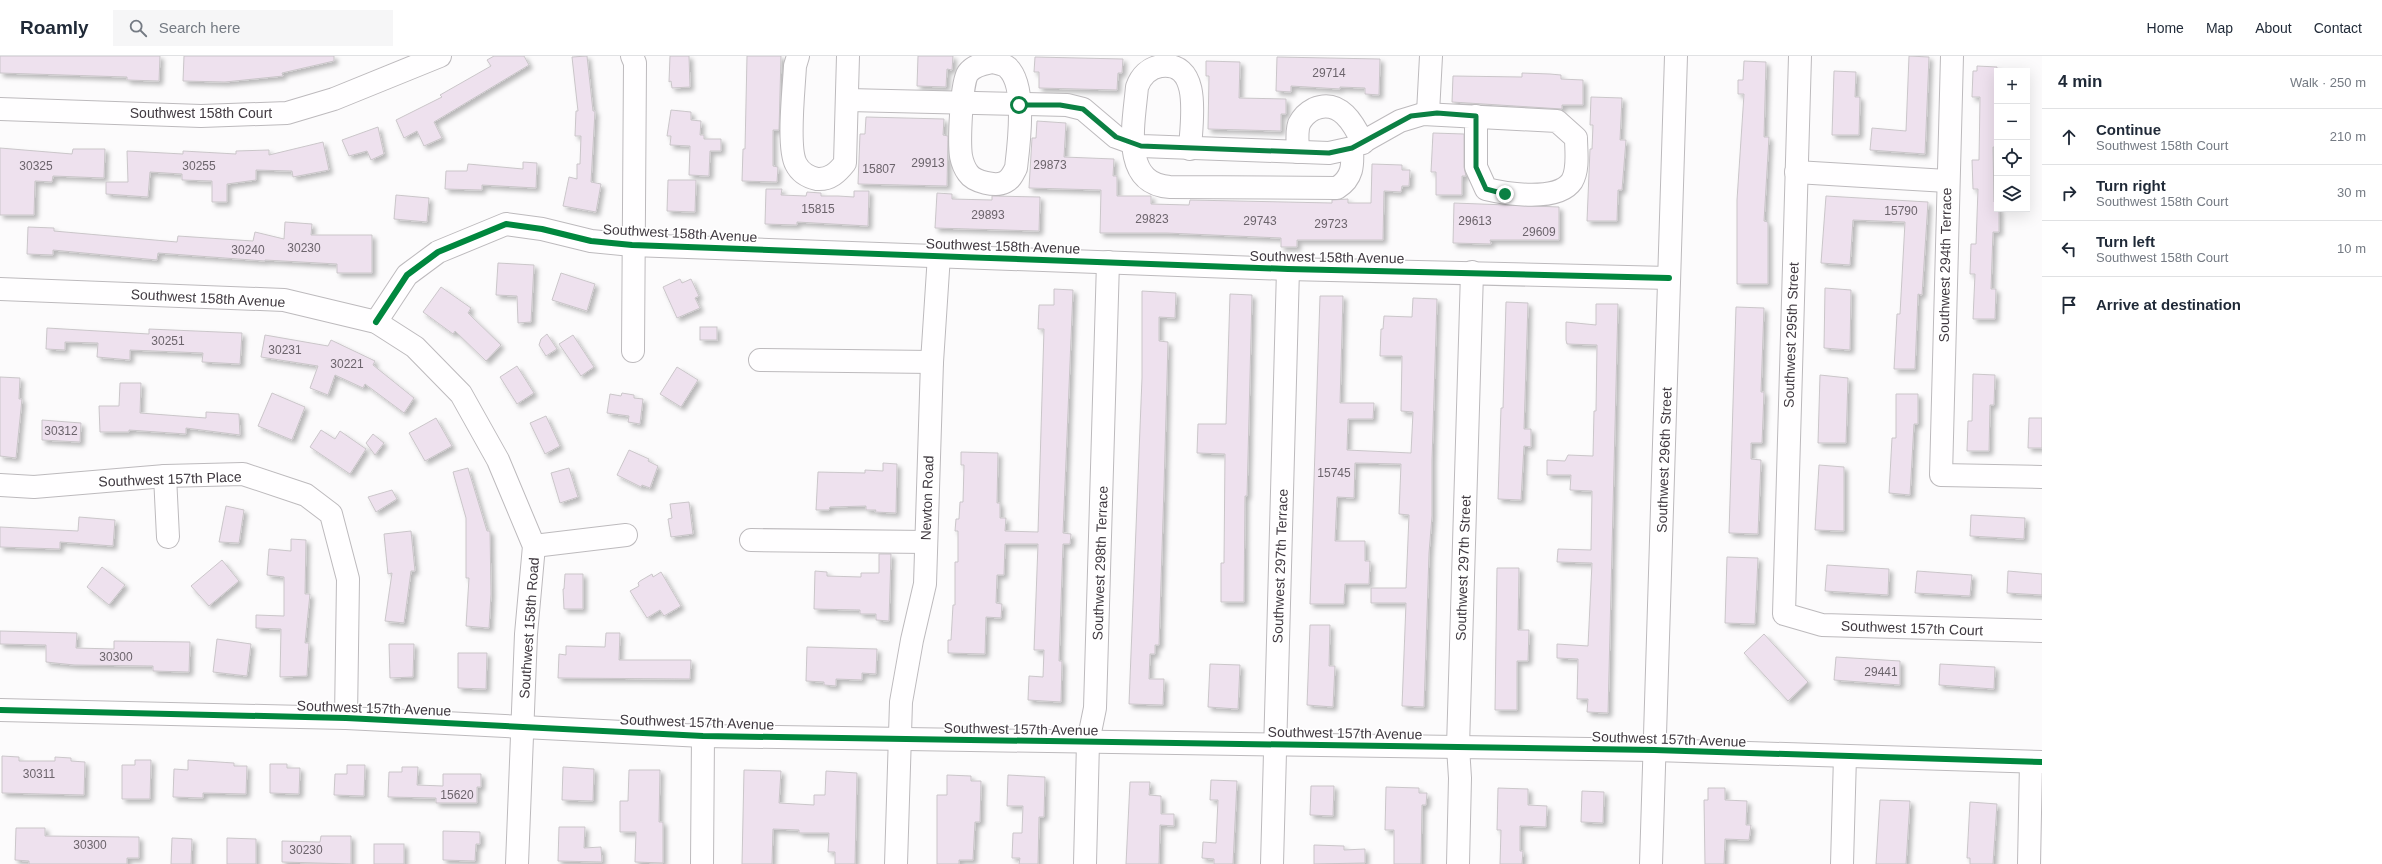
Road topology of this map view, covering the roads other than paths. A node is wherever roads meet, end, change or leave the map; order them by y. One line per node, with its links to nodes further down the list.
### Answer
1 (440, 56): 12 (street, Southwest 158th Court)
2 (632, 56): 21 (street)
3 (798, 56): 9 (street)
4 (848, 56): 9 (street)
5 (1431, 56): 13 (street)
6 (1676, 56): 26 (street, Southwest 296th Street)
7 (1800, 56): 19 (street, Southwest 295th Street)
8 (1952, 56): 20 (street, Southwest 294th Terrace)
9 (848, 100): 10 (street)
10 (962, 103): 11 (street); 11 (street); 11 (street)
11 (1019, 105): 15 (street)
12 (0, 109)
13 (1428, 113): 14 (street); 16 (street)
14 (1476, 116): 14 (street)
15 (1134, 144): 16 (street); 17 (street); 17 (street)
16 (1358, 146): 18 (street); 18 (street)
17 (1190, 149): 18 (street)
18 (1298, 152)
19 (1796, 172): 20 (street); 40 (street, Southwest 295th Street)
20 (1947, 181): 33 (street, Southwest 294th Terrace)
21 (632, 245): 22 (street, Southwest 158th Avenue); 28 (street, Southwest 158th Avenue); 29 (street)
22 (939, 255): 23 (street, Southwest 158th Avenue); 31 (street, Newton Road)
23 (1108, 262): 24 (street, Southwest 158th Avenue); 47 (street, Southwest 298th Terrace)
24 (1288, 268): 25 (street, Southwest 158th Avenue); 48 (street, Southwest 297th Terrace)
25 (1472, 272): 26 (street, Southwest 158th Avenue); 49 (street, Southwest 297th Street)
26 (1669, 278): 50 (street, Southwest 296th Street)
27 (0, 289): 28 (street, Southwest 158th Avenue)
28 (376, 322): 39 (street, Southwest 158th Road)
29 (633, 352)
30 (760, 360): 31 (street)
31 (932, 362): 38 (street, Newton Road)
32 (165, 476): 34 (street, Southwest 157th Place); 36 (street); 43 (street, Southwest 157th Place)
33 (2042, 477)
34 (0, 485)
35 (626, 535): 39 (street)
36 (168, 537)
37 (751, 540): 38 (street)
38 (926, 542): 46 (street, Newton Road)
39 (534, 546): 44 (street, Southwest 158th Road)
40 (1784, 614): 41 (street, Southwest 157th Court)
41 (2042, 631)
42 (0, 710): 43 (street, Southwest 157th Avenue)
43 (346, 718): 44 (street, Southwest 157th Avenue)
44 (524, 726): 45 (street, Southwest 157th Avenue); 53 (street, Southwest 158th Road)
45 (703, 736): 46 (street, Southwest 157th Avenue); 54 (street)
46 (899, 739): 47 (street, Southwest 157th Avenue); 55 (street, Newton Road)
47 (1088, 742): 48 (street, Southwest 157th Avenue); 56 (street, Southwest 298th Terrace)
48 (1274, 744): 49 (street, Southwest 157th Avenue); 57 (street, Southwest 297th Terrace)
49 (1458, 747): 50 (street, Southwest 157th Avenue); 58 (street, Southwest 297th Street)
50 (1654, 750): 51 (street, Southwest 157th Avenue); 59 (street, Southwest 296th Street)
51 (1845, 756): 52 (street, Southwest 157th Avenue); 60 (street)
52 (2036, 762): 61 (street)
53 (517, 864)
54 (702, 864)
55 (896, 864)
56 (1084, 864)
57 (1272, 864)
58 (1458, 864)
59 (1651, 864)
60 (1842, 864)
61 (2029, 864)

